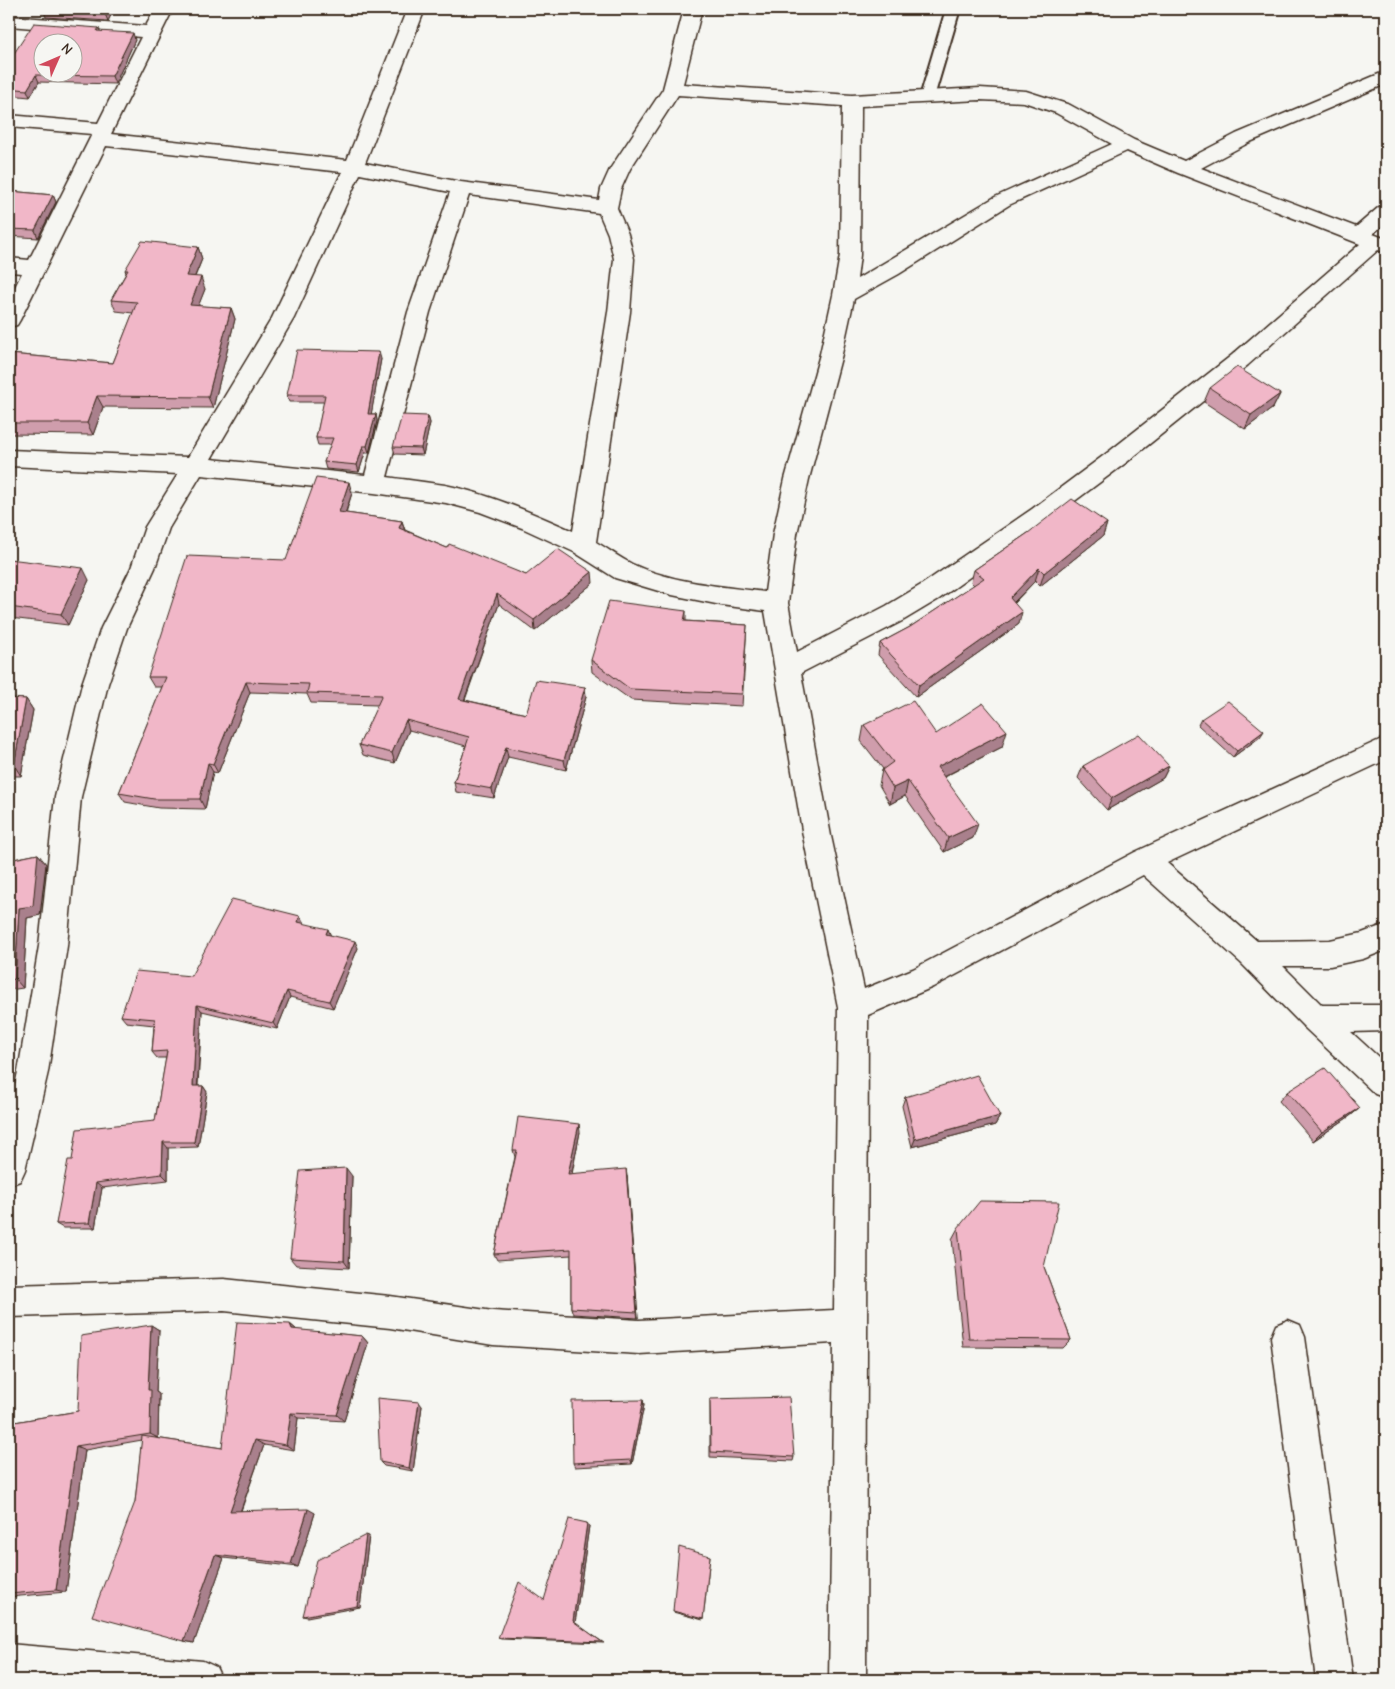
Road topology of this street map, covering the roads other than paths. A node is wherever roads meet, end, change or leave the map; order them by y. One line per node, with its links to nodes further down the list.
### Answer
1 (164, 9): 6 (street)
2 (416, 9): 14 (street)
3 (693, 9): 8 (street)
4 (953, 9): 9 (lane)
5 (9, 21): 6 (street)
6 (151, 32): 12 (street)
7 (1386, 77): 15 (street)
8 (672, 90): 10 (street); 17 (street)
9 (927, 97): 10 (street); 13 (street)
10 (852, 101): 22 (street)
11 (9, 121): 12 (street)
12 (102, 134): 14 (street); 21 (street)
13 (1128, 144): 15 (street); 22 (street)
14 (354, 167): 16 (street); 25 (street)
15 (1184, 169): 19 (street)
16 (461, 188): 17 (street); 26 (street)
17 (607, 208): 27 (street)
18 (1386, 212): 19 (street)
19 (1373, 241): 29 (street)
20 (9, 265): 21 (street)
21 (35, 267): 23 (street)
22 (844, 295): 28 (street)
23 (9, 320)
24 (9, 458): 25 (street)
25 (194, 466): 26 (street); 38 (street)
26 (374, 484): 27 (street)
27 (583, 546): 28 (street)
28 (776, 603): 29 (street)
29 (787, 670): 34 (street)
30 (1386, 748): 31 (street)
31 (1145, 860): 33 (street); 34 (street)
32 (1386, 937): 33 (street)
33 (1251, 954): 36 (street)
34 (853, 1007): 40 (street)
35 (1386, 1018): 36 (street)
36 (1316, 1019): 37 (street)
37 (1386, 1084)
38 (9, 1170)
39 (9, 1301): 40 (street)
40 (852, 1326): 44 (street)
41 (1288, 1337): 45 (street)
42 (9, 1662): 43 (street)
43 (203, 1680)
44 (848, 1680)
45 (1334, 1680)

